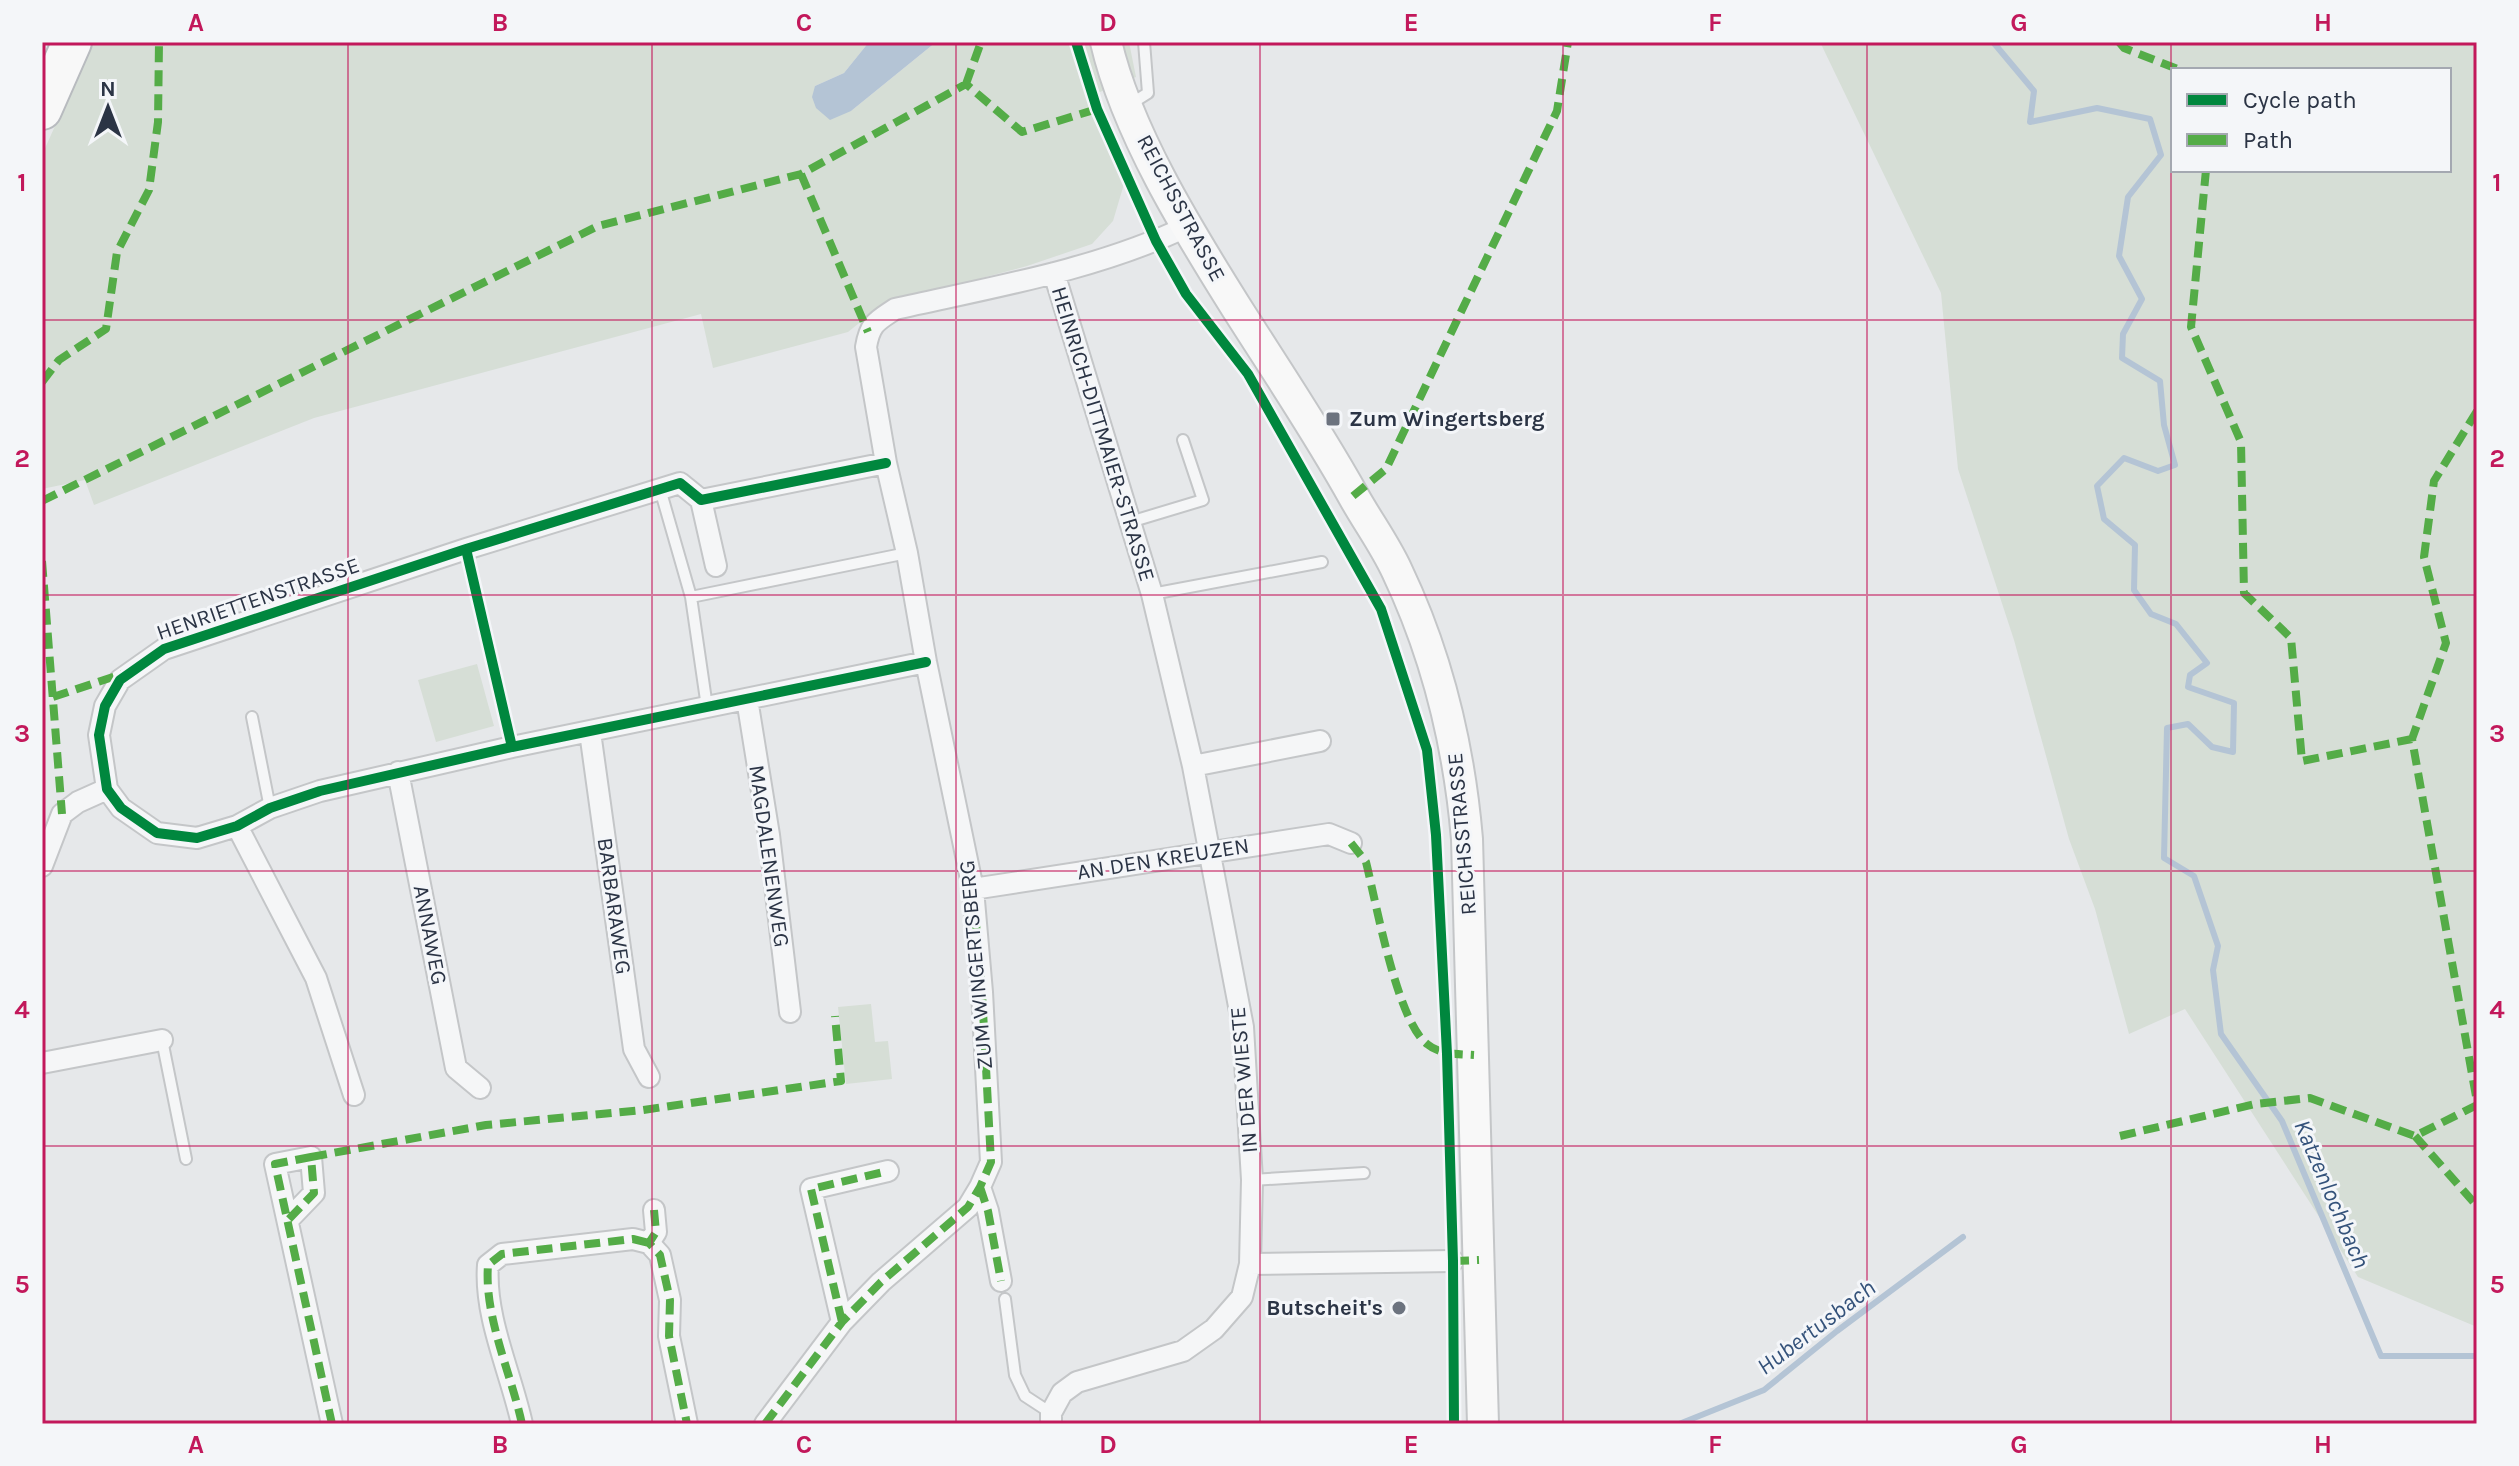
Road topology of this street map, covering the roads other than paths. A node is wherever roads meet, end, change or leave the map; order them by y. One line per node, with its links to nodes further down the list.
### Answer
1 (72, 42): 5 (highway)
2 (1106, 42): 4 (main road, REICHSSTRASSE)
3 (1144, 42): 4 (lane)
4 (1127, 107): 6 (main road, REICHSSTRASSE)
5 (42, 110)
6 (1186, 227): 7 (street, ZUM WINGERTSBERG); 56 (main road, REICHSSTRASSE)
7 (1054, 273): 9 (street, ZUM WINGERTSBERG); 12 (street, HEINRICH-DITTMAIER-STRASSE)
8 (1183, 440): 12 (lane)
9 (886, 463): 11 (street); 13 (street, ZUM WINGERTSBERG)
10 (660, 489): 11 (street, HENRIETTENSTRASSE); 17 (lane); 26 (street, HENRIETTENSTRASSE)
11 (701, 500): 15 (street)
12 (1130, 522): 16 (street, HEINRICH-DITTMAIER-STRASSE)
13 (907, 553): 17 (lane); 18 (street, ZUM WINGERTSBERG)
14 (1322, 562): 16 (lane, HEINRICH-DITTMAIER-STRASSE)
15 (716, 566)
16 (1152, 594): 24 (street, HEINRICH-DITTMAIER-STRASSE)
17 (691, 597): 20 (lane)
18 (926, 662): 19 (street); 32 (street, ZUM WINGERTSBERG)
19 (747, 699): 20 (street); 33 (street, MAGDALENENWEG)
20 (707, 707): 22 (street)
21 (252, 717): 27 (lane)
22 (590, 732): 25 (street); 36 (street, BARBARAWEG)
23 (1320, 741): 24 (street)
24 (1193, 766): 30 (street, HEINRICH-DITTMAIER-STRASSE)
25 (398, 772): 27 (street); 37 (street, ANNAWEG)
26 (107, 789): 28 (street); 31 (street)
27 (270, 808): 28 (street)
28 (237, 826): 38 (street)
29 (1351, 843): 30 (street, AN DEN KREUZEN)
30 (1208, 852): 32 (street, AN DEN KREUZEN); 42 (street, IN DER WIESTE)
31 (42, 866)
32 (973, 889): 43 (street, ZUM WINGERTSBERG)
33 (790, 1012)
34 (162, 1040): 35 (street); 39 (lane)
35 (42, 1063)
36 (649, 1077)
37 (480, 1088)
38 (354, 1095)
39 (186, 1159)
40 (888, 1171): 50 (street)
41 (1364, 1173): 42 (lane)
42 (1252, 1180): 48 (street, IN DER WIESTE)
43 (980, 1187): 49 (street); 50 (street)
44 (654, 1210): 46 (street)
45 (289, 1219): 52 (street)
46 (649, 1243): 53 (street); 54 (street)
47 (1453, 1261): 48 (street)
48 (1250, 1264): 51 (street, IN DER WIESTE)
49 (1003, 1290): 51 (lane)
50 (842, 1322): 55 (street)
51 (1051, 1419)
52 (332, 1424)
53 (522, 1424)
54 (687, 1424)
55 (765, 1424)
56 (1483, 1424)

